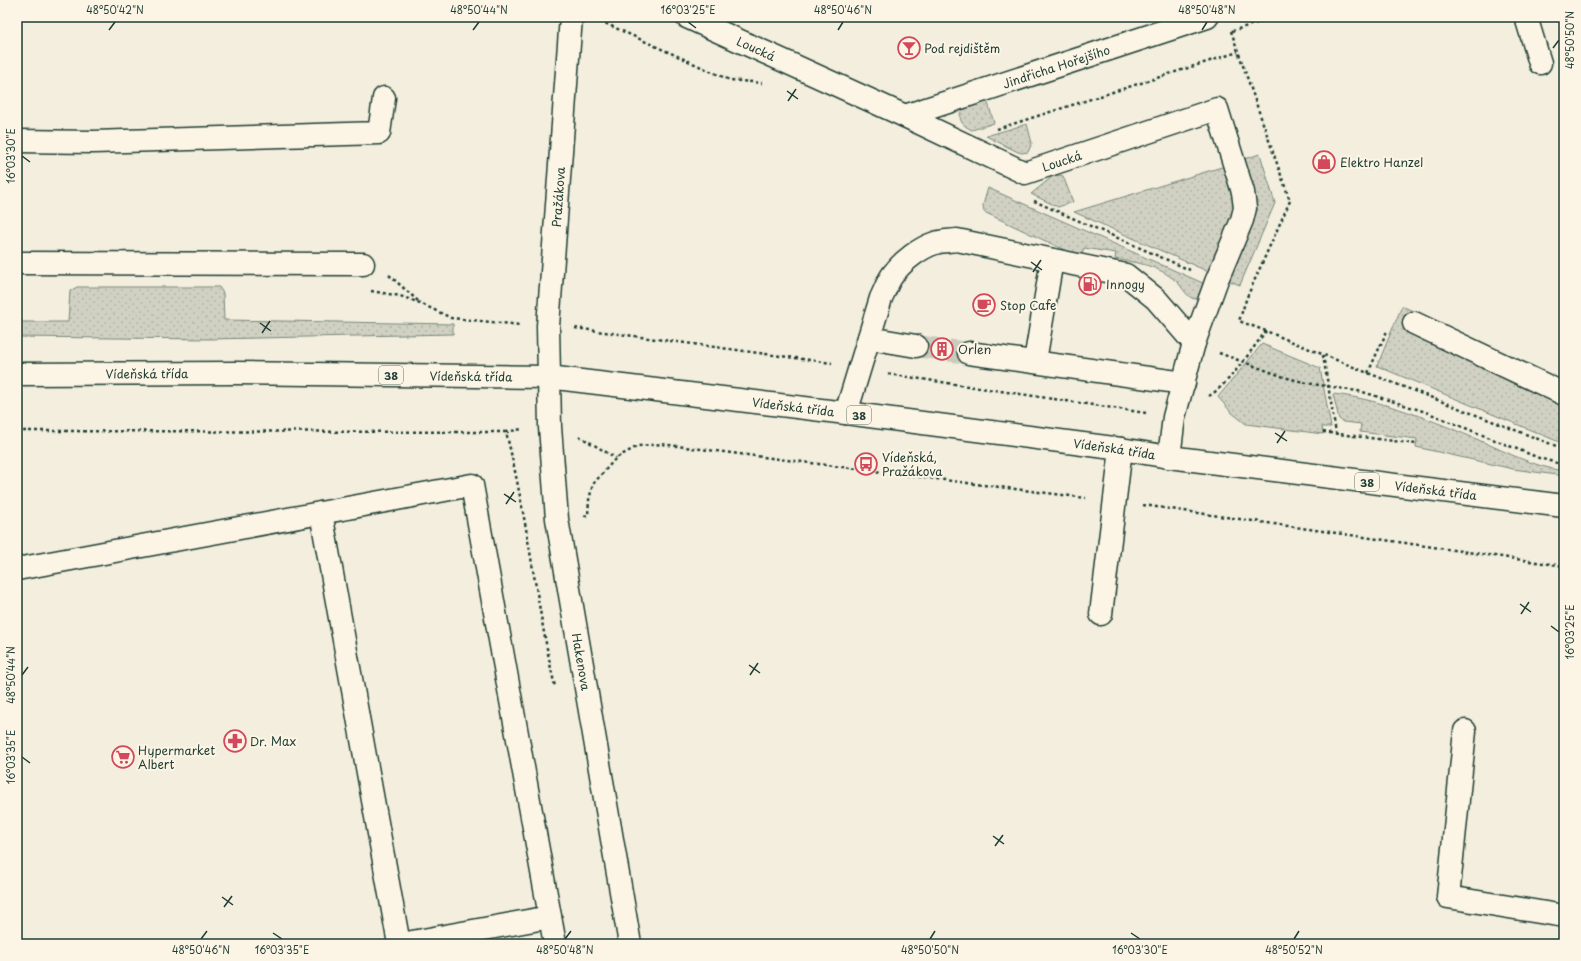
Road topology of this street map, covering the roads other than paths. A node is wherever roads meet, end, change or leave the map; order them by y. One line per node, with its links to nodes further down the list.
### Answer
1 (571, 17): 19 (street, Pražákova)
2 (687, 17): 7 (street, Loucká)
3 (1207, 17): 7 (street, Jindřicha Hořejšího)
4 (1526, 17): 5 (street)
5 (1540, 63)
6 (384, 98): 8 (street)
7 (905, 116): 14 (street, Loucká)
8 (17, 141)
9 (1052, 260): 13 (street); 14 (street); 17 (street)
10 (17, 263): 11 (street)
11 (363, 264)
12 (1414, 323): 21 (street)
13 (869, 338): 15 (street); 22 (street)
14 (1194, 343): 20 (street, Loucká)
15 (916, 346)
16 (969, 353): 17 (street)
17 (1035, 362): 20 (street)
18 (17, 374): 19 (street, Vídeňská třída / 38)
19 (548, 377): 22 (street, Vídeňská třída / 38); 34 (street, Hakenova)
20 (1184, 383): 24 (street, Loucká)
21 (1564, 394)
22 (846, 413): 23 (street, Vídeňská třída / 38)
23 (1121, 449): 24 (street, Vídeňská třída / 38); 28 (street)
24 (1169, 457): 25 (street, Vídeňská třída / 38)
25 (1564, 506)
26 (321, 513): 27 (street); 30 (street); 32 (street)
27 (17, 569)
28 (1101, 614)
29 (1466, 731): 31 (street)
30 (550, 916): 32 (street); 33 (street)
31 (1564, 916)
32 (400, 944)
33 (555, 944)
34 (630, 944)

